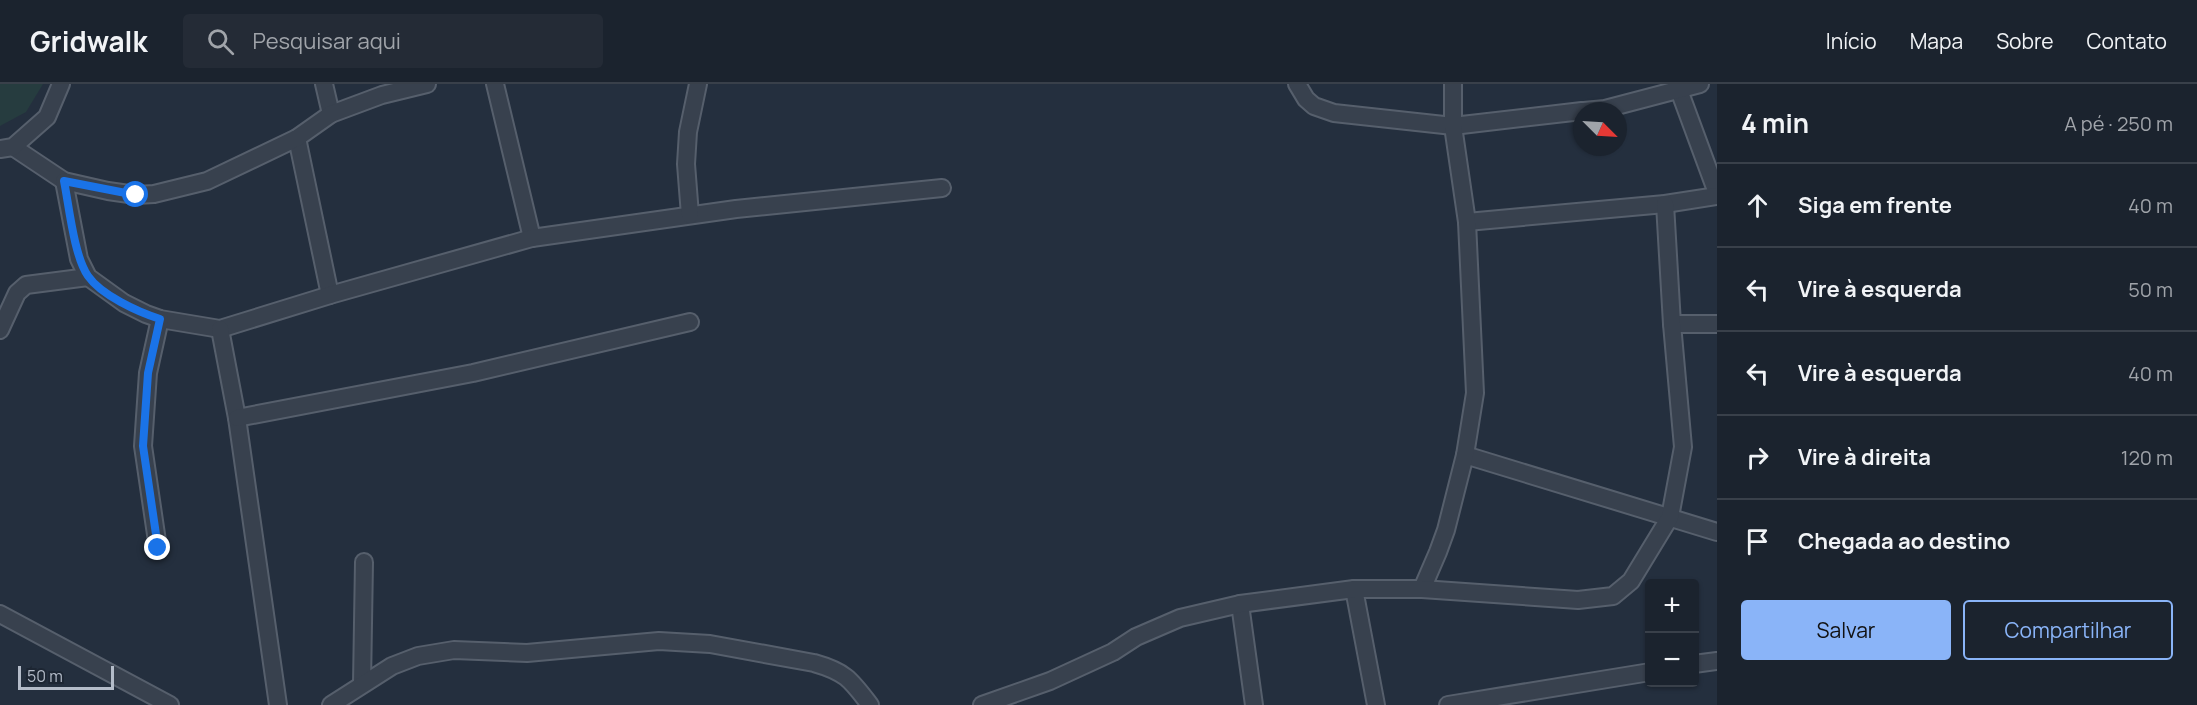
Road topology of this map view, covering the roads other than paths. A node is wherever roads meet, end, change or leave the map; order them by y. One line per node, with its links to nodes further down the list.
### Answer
1 (61, 84): 15 (street)
2 (324, 84): 12 (street)
3 (427, 84): 12 (street)
4 (495, 84): 22 (street)
5 (698, 84): 20 (street)
6 (1297, 84): 13 (street)
7 (1453, 84): 13 (street)
8 (1700, 84): 9 (street)
9 (1679, 90): 10 (street); 18 (street)
10 (1627, 103)
11 (1573, 112): 13 (street)
12 (331, 114): 14 (street)
13 (1453, 126): 21 (street)
14 (297, 138): 16 (street); 24 (street)
15 (6, 148): 16 (street)
16 (64, 181): 23 (street)
17 (942, 188): 20 (street)
18 (1717, 194): 19 (street)
19 (1665, 204): 21 (street); 27 (street)
20 (690, 215): 22 (street)
21 (1467, 222): 32 (street)
22 (532, 238): 24 (street)
23 (88, 277): 25 (street); 30 (street)
24 (330, 295): 29 (street)
25 (160, 319): 29 (street); 35 (street)
26 (690, 322): 31 (street)
27 (1672, 324): 28 (street); 33 (street)
28 (1717, 324)
29 (220, 329): 31 (street)
30 (0, 330)
31 (237, 418): 46 (street)
32 (1465, 455): 33 (street); 38 (street)
33 (1670, 517): 34 (street); 38 (street)
34 (1717, 532)
35 (158, 548)
36 (364, 562): 44 (street)
37 (1354, 589): 38 (street); 39 (street); 51 (street)
38 (1422, 589)
39 (1240, 604): 49 (street); 50 (street)
40 (0, 614): 45 (street)
41 (1717, 661): 42 (street)
42 (1699, 663)
43 (1645, 673): 52 (street)
44 (362, 684): 47 (street); 48 (street)
45 (170, 705)
46 (278, 705)
47 (331, 705)
48 (870, 705)
49 (982, 705)
50 (1254, 705)
51 (1376, 705)
52 (1448, 705)

